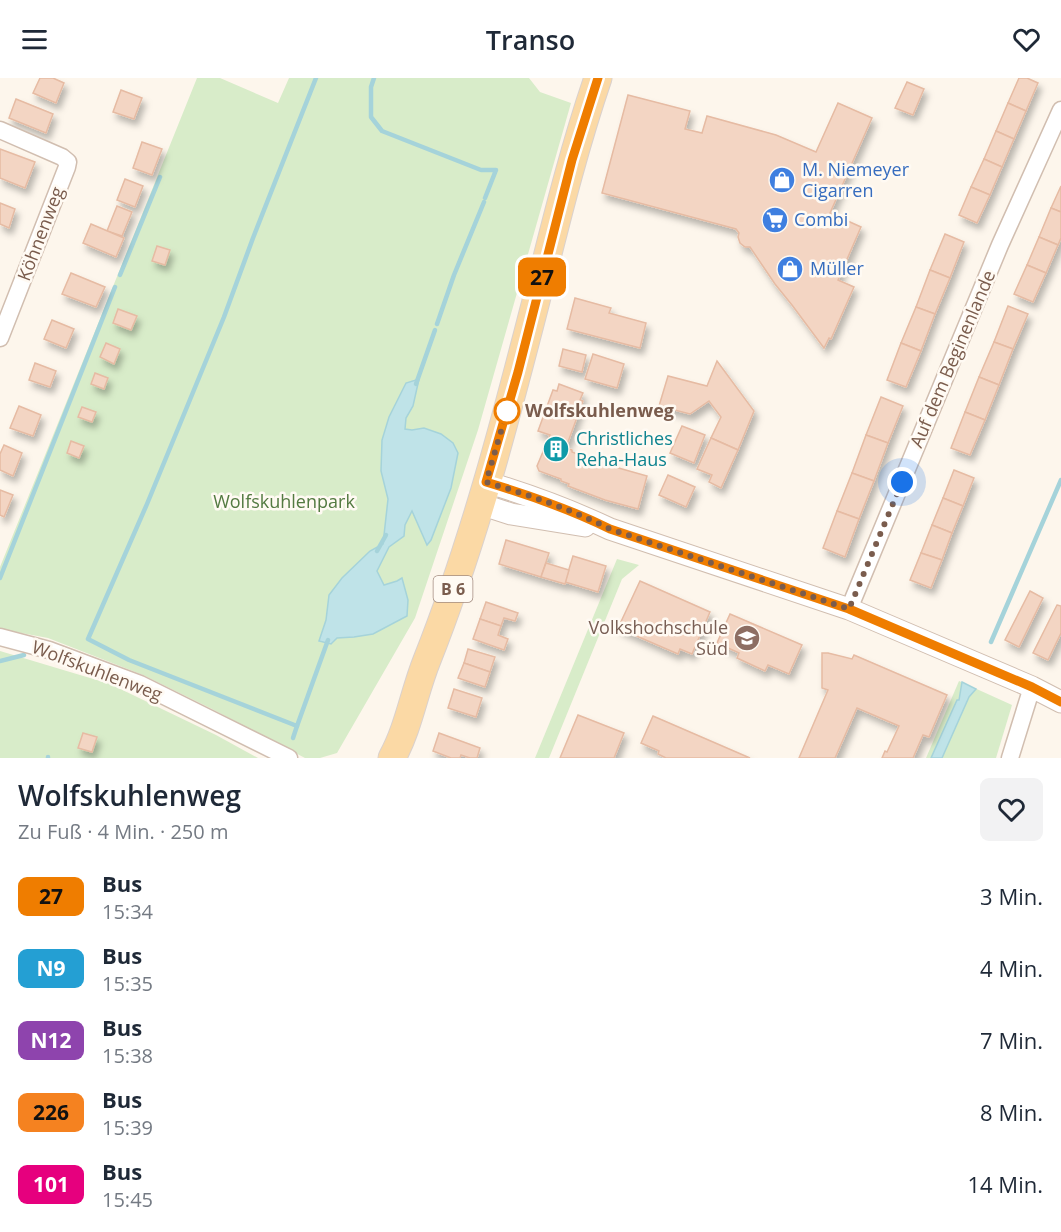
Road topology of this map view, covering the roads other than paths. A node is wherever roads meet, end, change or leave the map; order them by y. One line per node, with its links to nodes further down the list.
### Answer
1 (598, 78): 5 (main road, B 6)
2 (1061, 110): 6 (street, Auf dem Beginenlande)
3 (0, 130): 4 (street, Köhnenweg)
4 (0, 339)
5 (483, 493): 6 (street); 8 (main road, B 6)
6 (849, 609): 9 (street)
7 (0, 637): 11 (street, Wolfskuhlenweg)
8 (422, 673): 12 (main road, B 6); 13 (main road, B 6)
9 (1032, 687): 10 (street); 14 (street)
10 (1061, 702)
11 (289, 758)
12 (376, 758)
13 (392, 758)
14 (1010, 758)

